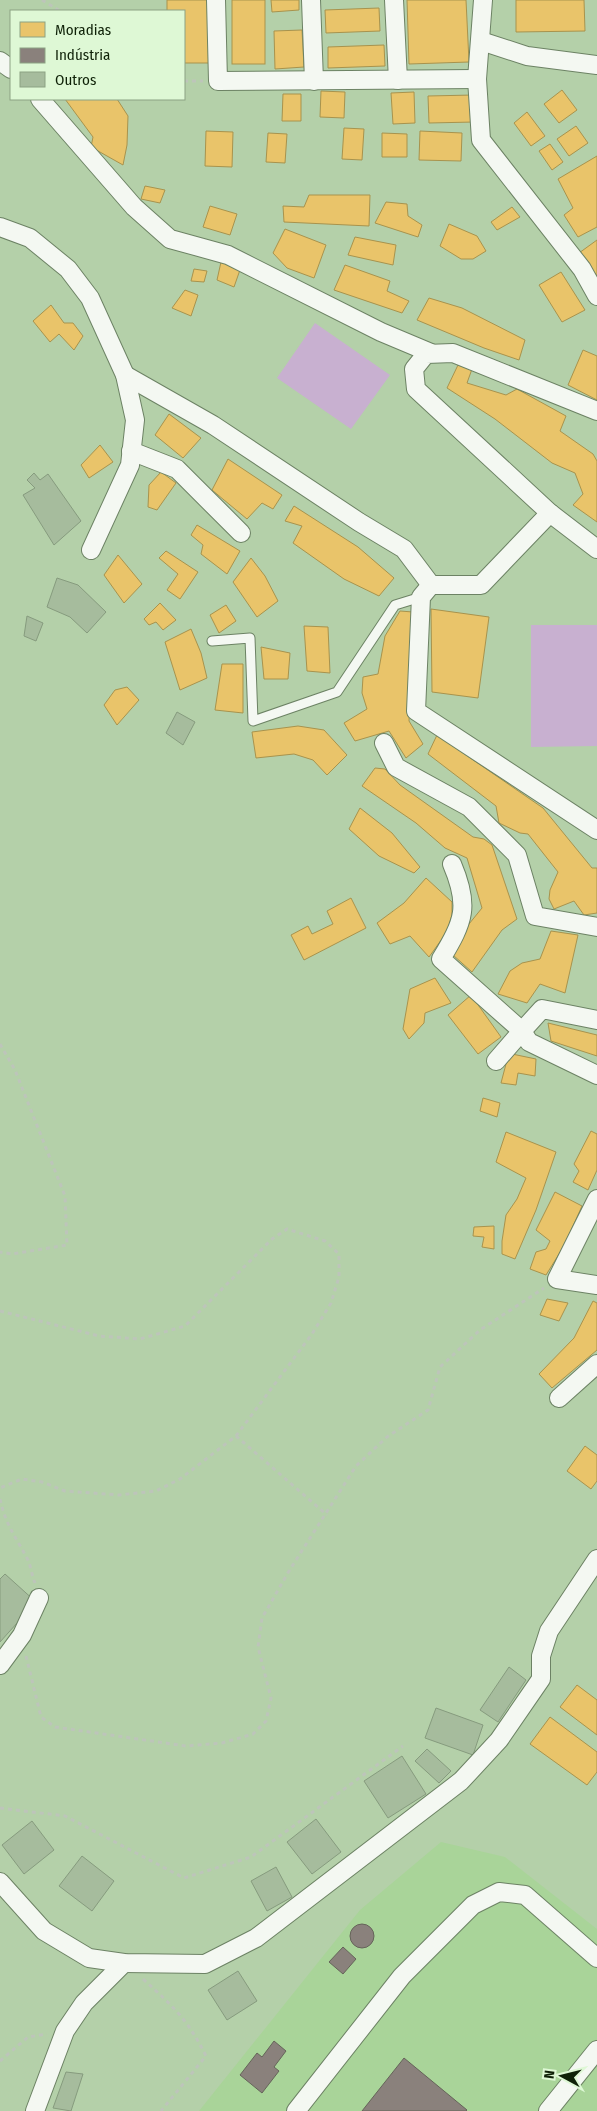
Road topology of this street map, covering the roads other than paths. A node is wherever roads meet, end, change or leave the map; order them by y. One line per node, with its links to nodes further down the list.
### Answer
1 (216, 0): 9 (street)
2 (311, 0): 9 (street)
3 (394, 0): 8 (street)
4 (483, 0): 5 (street)
5 (481, 41): 6 (street); 7 (street)
6 (597, 64)
7 (477, 79): 8 (street); 12 (street)
8 (398, 80): 9 (street)
9 (314, 81)
10 (41, 100): 13 (street)
11 (0, 226): 14 (street)
12 (597, 296)
13 (431, 353): 15 (street); 17 (street)
14 (125, 375): 16 (street); 21 (street)
15 (597, 410)
16 (132, 451): 18 (street); 19 (street)
17 (550, 513): 20 (street); 21 (street)
18 (241, 533)
19 (90, 550)
20 (597, 550)
21 (426, 591): 22 (lane); 24 (street)
22 (212, 641)
23 (384, 743): 26 (street)
24 (597, 830)
25 (452, 864): 28 (street)
26 (597, 927)
27 (597, 1020): 28 (street)
28 (522, 1031): 29 (street); 30 (street)
29 (496, 1061)
30 (597, 1075)
31 (597, 1199): 32 (street)
32 (597, 1285)
33 (597, 1364): 34 (street)
34 (559, 1398)
35 (597, 1558): 40 (street)
36 (39, 1598): 37 (street)
37 (0, 1665)
38 (0, 1882): 40 (street)
39 (597, 1958): 43 (street)
40 (124, 1963): 42 (street)
41 (597, 2050): 44 (street)
42 (35, 2111)
43 (296, 2111)
44 (548, 2111)

